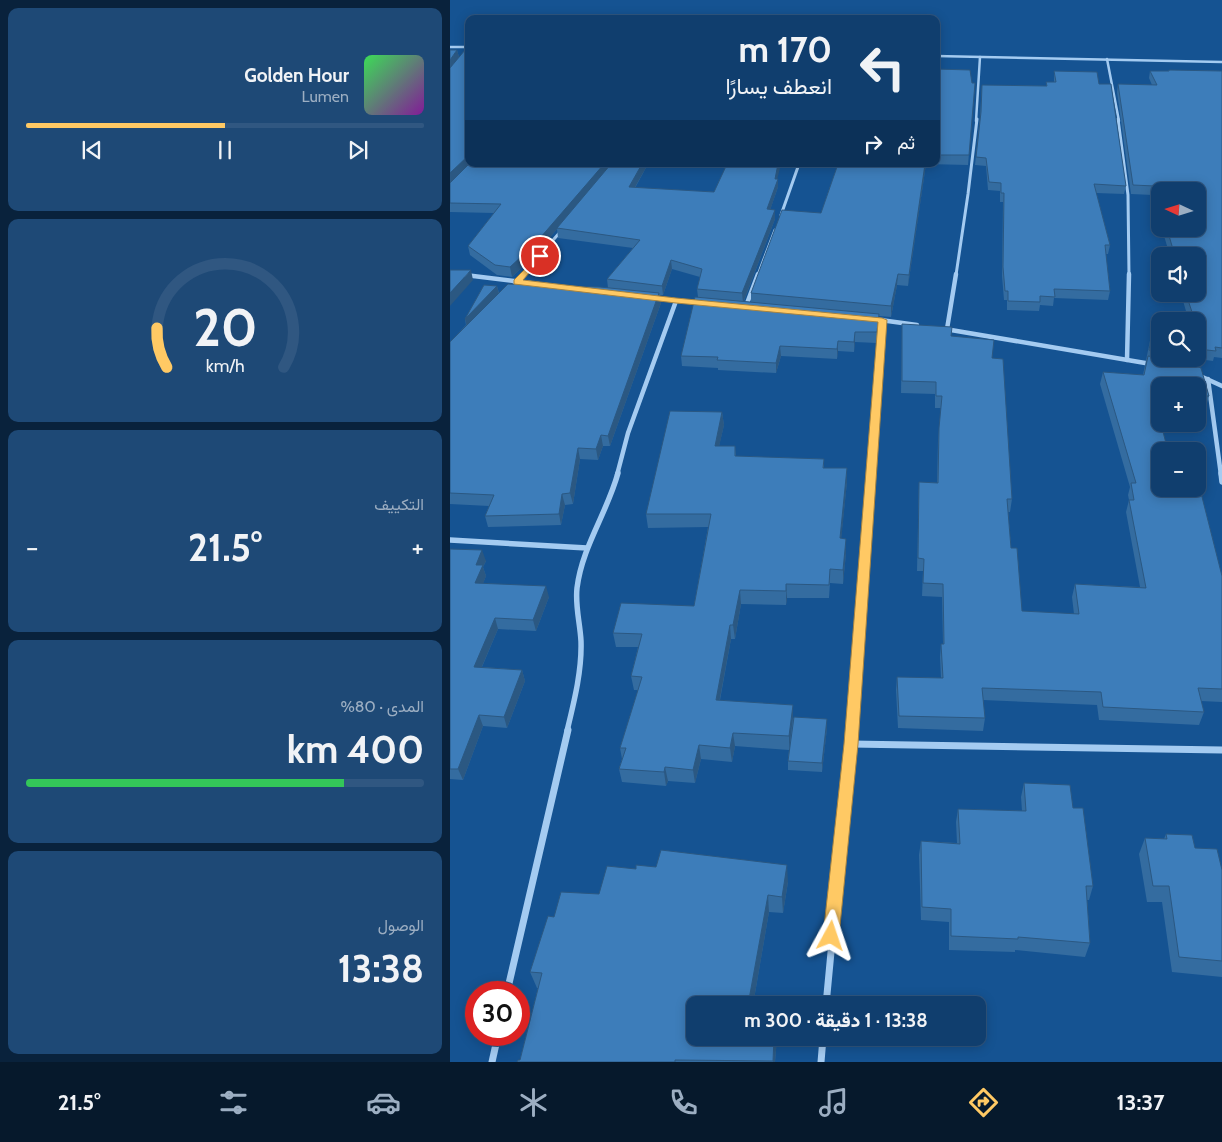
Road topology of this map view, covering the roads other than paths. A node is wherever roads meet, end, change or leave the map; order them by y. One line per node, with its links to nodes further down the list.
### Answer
1 (450, 47): 2 (street)
2 (465, 47)
3 (940, 56): 4 (street)
4 (980, 57): 5 (street); 25 (street)
5 (1106, 60): 6 (street); 26 (street)
6 (1222, 62)
7 (798, 167): 8 (street)
8 (780, 218)
9 (568, 222): 12 (street)
10 (776, 226): 19 (street)
11 (460, 274): 12 (street)
12 (516, 282): 13 (street); 14 (street)
13 (510, 287)
14 (563, 287)
15 (648, 297): 16 (street)
16 (676, 301): 17 (street); 33 (street)
17 (702, 303)
18 (737, 306): 19 (street)
19 (746, 306): 20 (street)
20 (756, 308)
21 (863, 318): 22 (street)
22 (882, 320): 23 (street); 34 (street)
23 (919, 325)
24 (937, 328): 25 (street)
25 (946, 329): 26 (street)
26 (1127, 360): 27 (street)
27 (1151, 364)
28 (1194, 373): 29 (street)
29 (1208, 379): 30 (street); 31 (street)
30 (1222, 386)
31 (1222, 482)
32 (450, 540): 33 (street)
33 (588, 548): 36 (street)
34 (851, 744): 35 (street); 37 (street)
35 (1222, 750)
36 (511, 981)
37 (827, 996)
38 (496, 1046): 40 (street)
39 (822, 1046): 41 (street)
40 (492, 1062)
41 (821, 1062)

